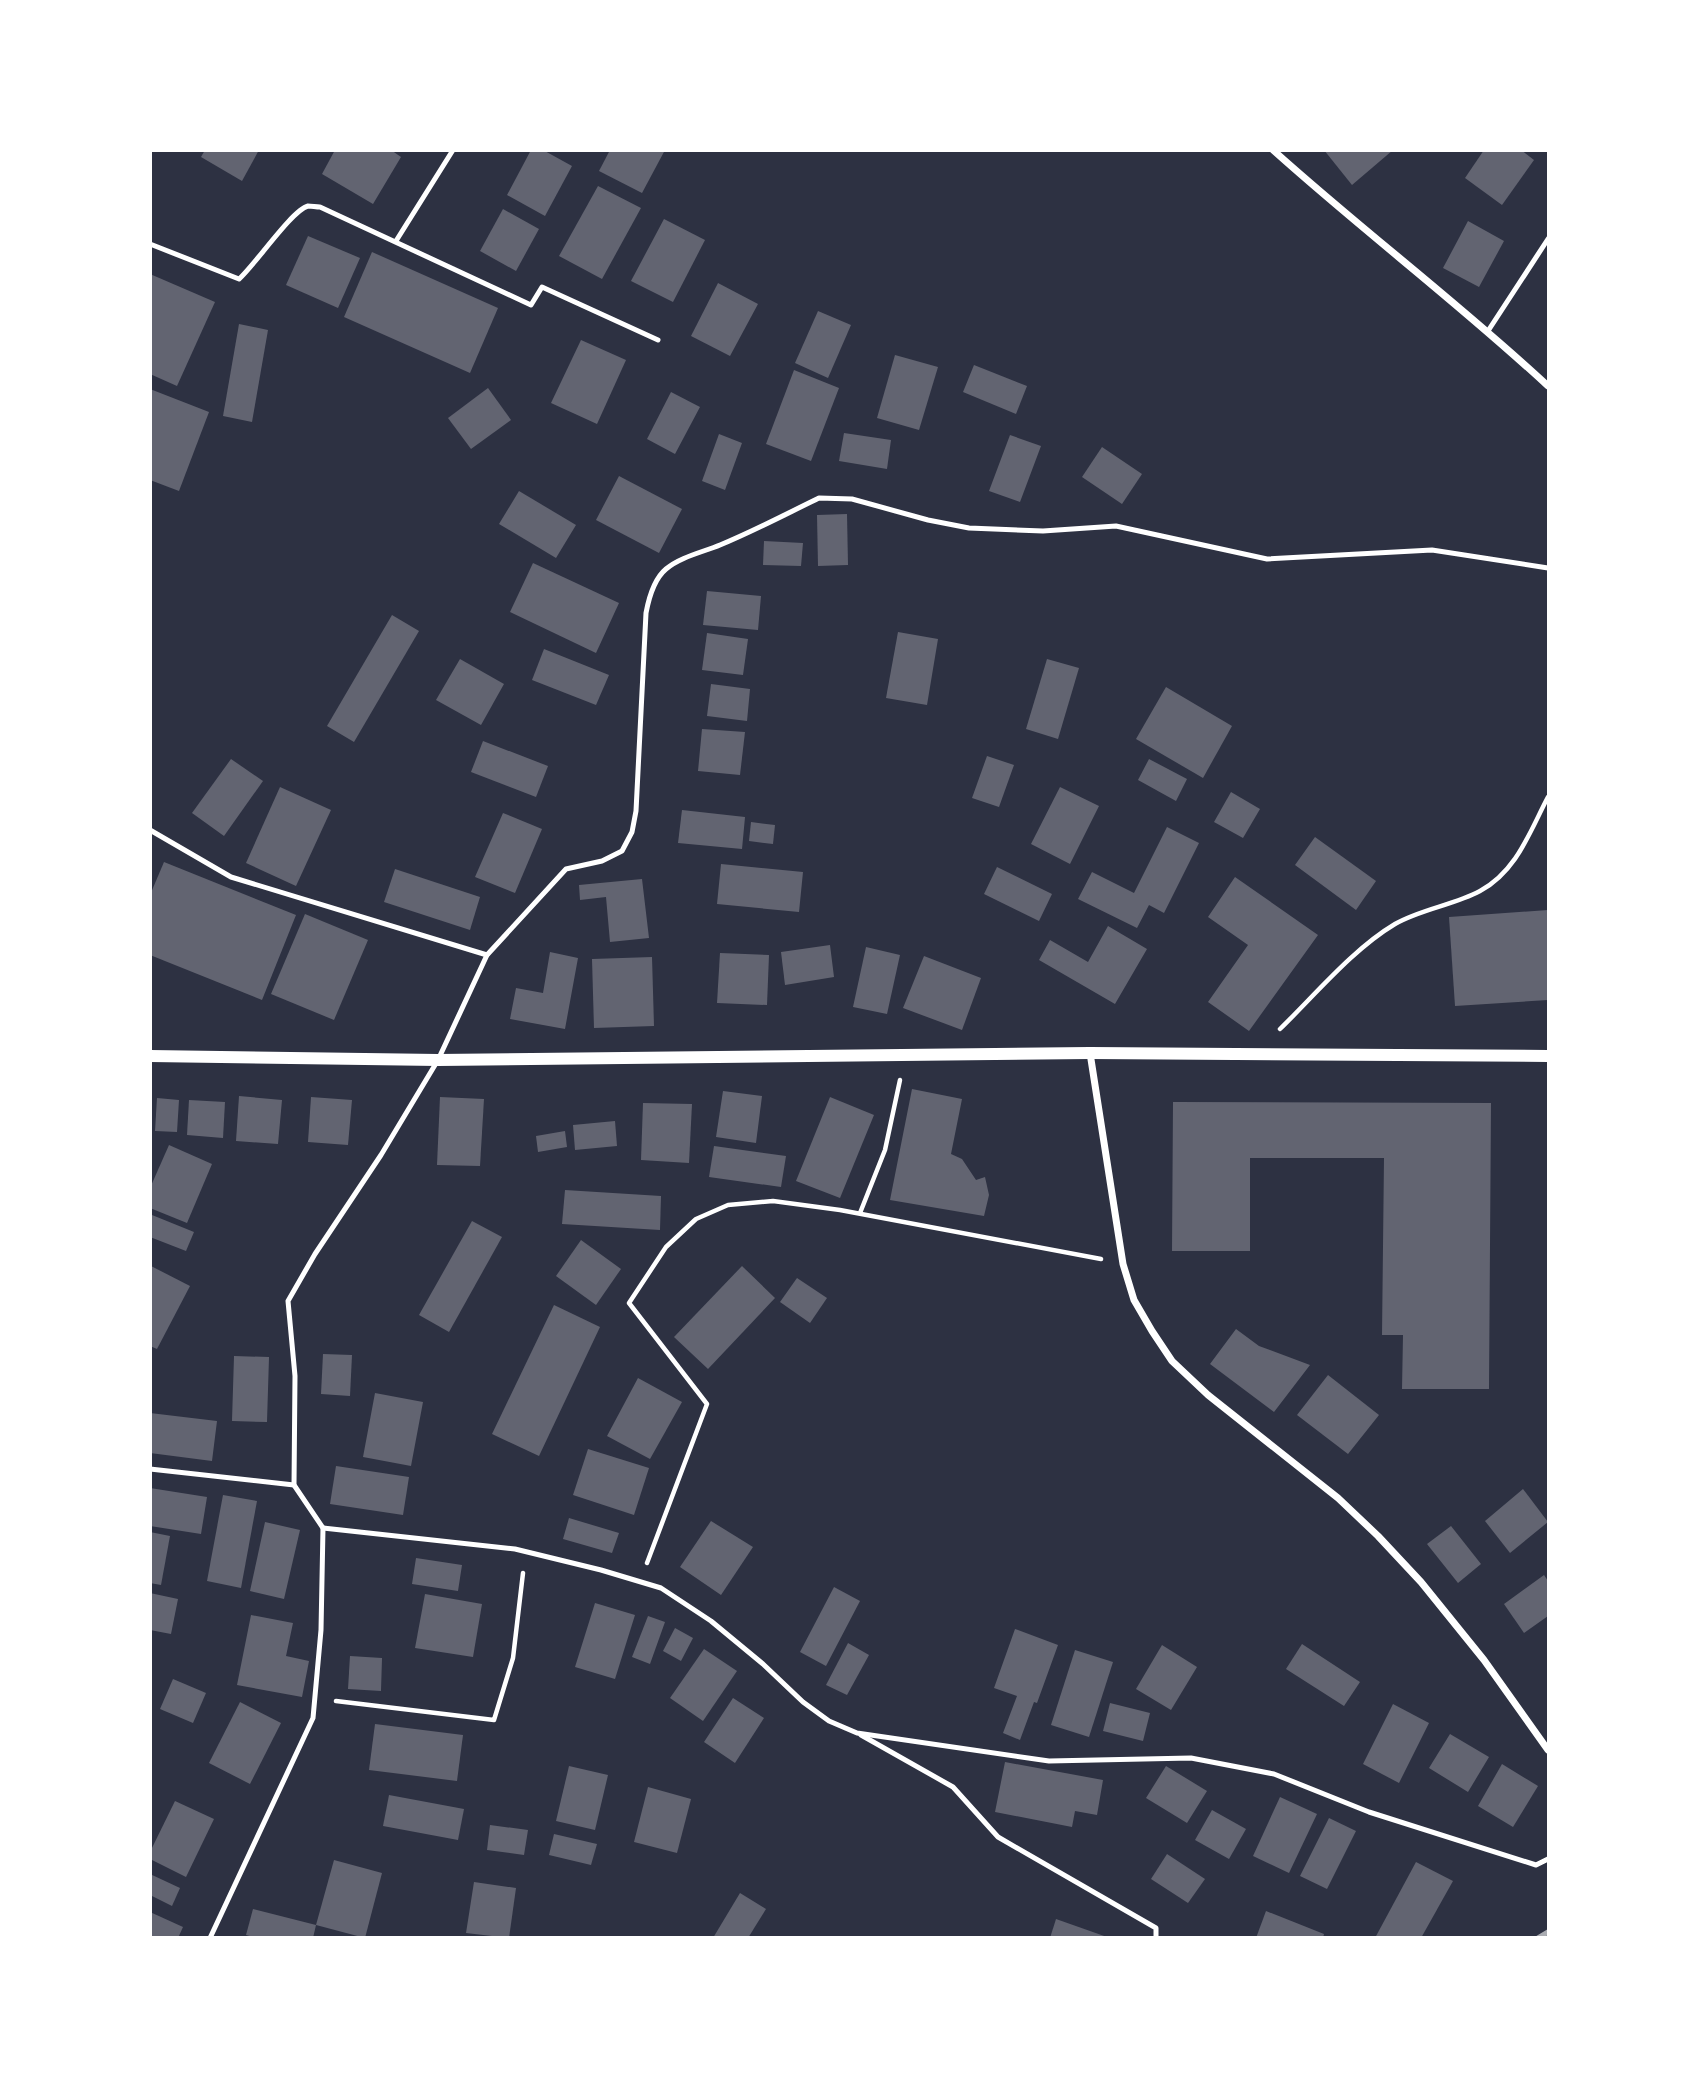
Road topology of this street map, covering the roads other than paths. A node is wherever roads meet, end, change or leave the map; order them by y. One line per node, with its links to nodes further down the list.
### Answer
1 (453, 150): 4 (lane)
2 (1273, 150): 6 (street)
3 (1549, 239): 6 (lane)
4 (396, 241): 5 (lane); 7 (lane)
5 (150, 244)
6 (1488, 331): 8 (street)
7 (658, 340)
8 (1549, 386)
9 (1549, 568): 11 (lane)
10 (150, 830): 11 (lane)
11 (487, 955): 15 (lane)
12 (1090, 1053): 14 (street); 15 (street); 20 (street)
13 (150, 1056): 15 (street)
14 (1549, 1056)
15 (438, 1060): 17 (lane)
16 (150, 1469): 17 (lane)
17 (294, 1485): 18 (lane)
18 (323, 1528): 19 (lane); 22 (lane)
19 (857, 1733): 21 (lane); 23 (lane)
20 (1549, 1749)
21 (1549, 1859)
22 (210, 1937)
23 (1156, 1937)

